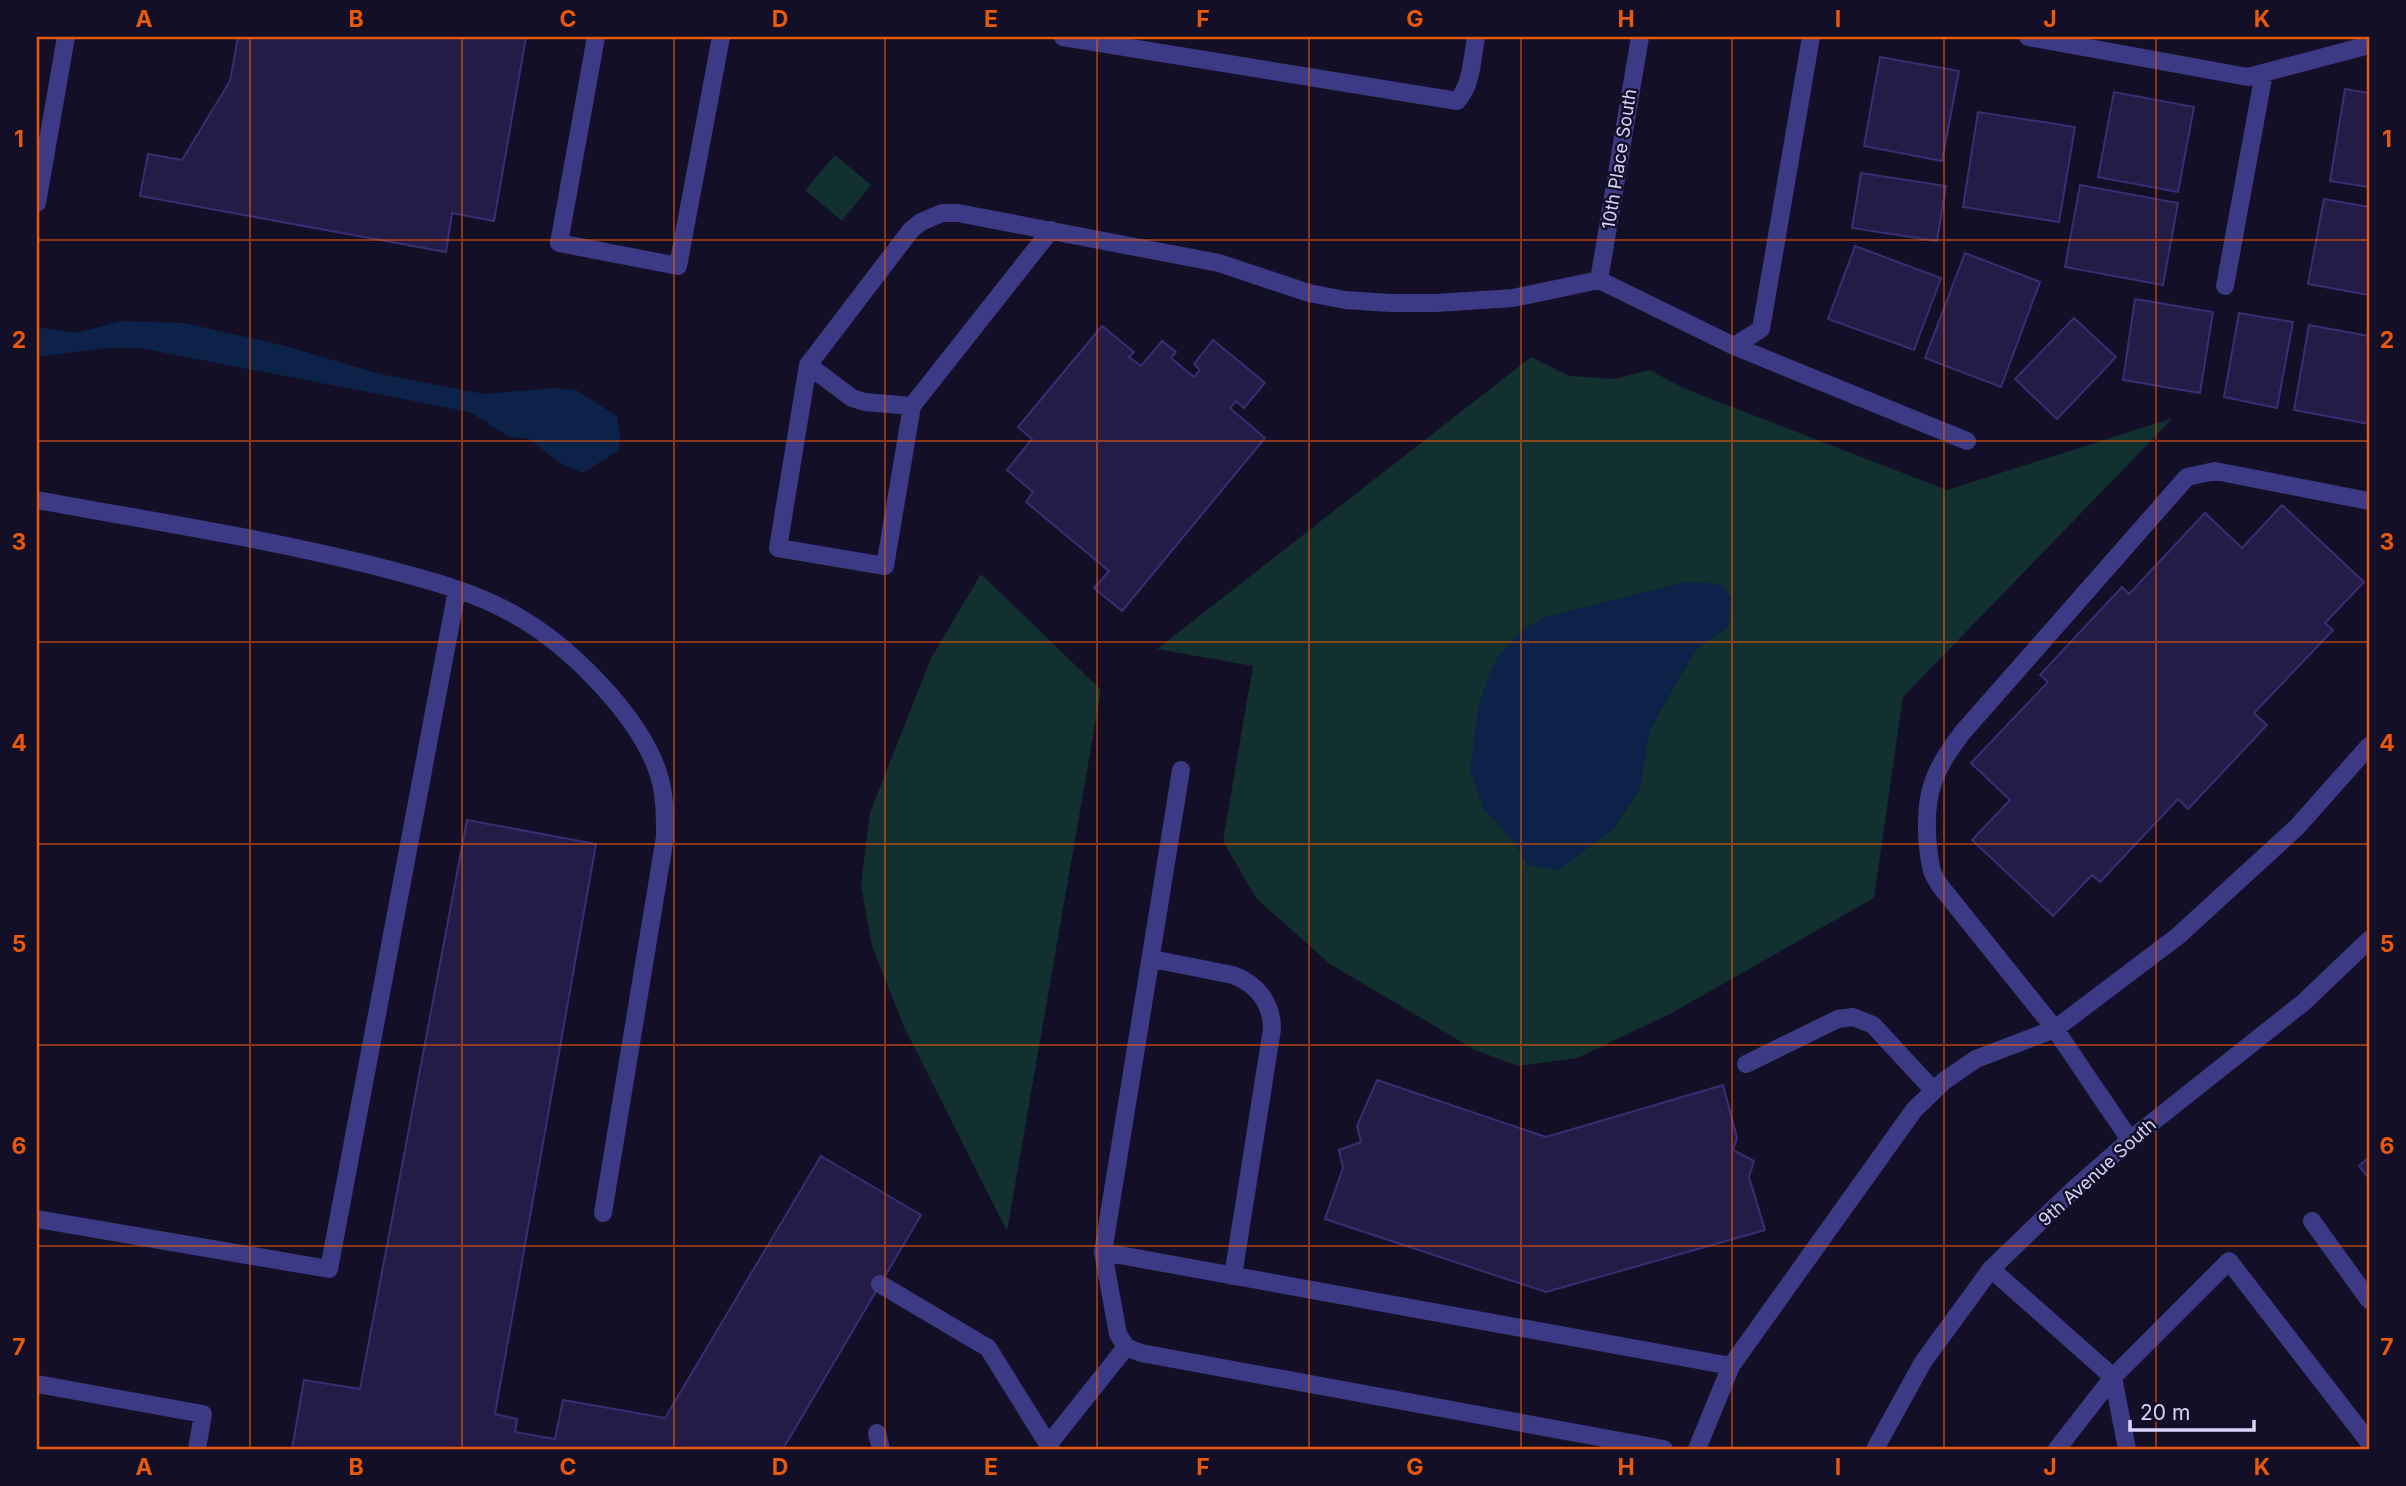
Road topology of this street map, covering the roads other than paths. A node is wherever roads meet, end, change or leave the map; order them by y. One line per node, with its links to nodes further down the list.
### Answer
1 (66, 37): 11 (street)
2 (596, 37): 3 (street)
3 (722, 37)
4 (1063, 37): 5 (street)
5 (1476, 37)
6 (1640, 37): 13 (street, 10th Place South)
7 (1811, 37): 15 (street)
8 (2028, 37): 10 (street)
9 (2369, 45): 10 (street)
10 (2264, 73): 14 (street)
11 (37, 203)
12 (1051, 230): 13 (street); 16 (street); 17 (street)
13 (1599, 280): 15 (street)
14 (2225, 286)
15 (1734, 346): 18 (street)
16 (808, 365): 17 (street); 17 (street)
17 (912, 406)
18 (1966, 441)
19 (37, 500): 21 (street)
20 (2369, 500): 26 (street)
21 (457, 590): 30 (street); 31 (street)
22 (2369, 746): 26 (street)
23 (1181, 770): 25 (street)
24 (2369, 940): 29 (street, 9th Avenue South)
25 (1152, 959): 33 (street); 35 (street)
26 (2055, 1029): 28 (street); 29 (street)
27 (1746, 1064): 28 (street)
28 (1934, 1091): 39 (street)
29 (2130, 1140): 34 (street, 9th Avenue South)
30 (603, 1213)
31 (37, 1219)
32 (2312, 1221): 37 (street)
33 (1103, 1252): 35 (street); 38 (street)
34 (1991, 1269): 40 (street); 47 (street, 9th Avenue South)
35 (1233, 1276): 39 (street)
36 (880, 1284): 43 (street)
37 (2369, 1300)
38 (1126, 1347): 43 (street); 45 (street)
39 (1731, 1366): 46 (street)
40 (2113, 1377): 42 (street); 48 (street); 49 (street)
41 (37, 1384): 44 (street)
42 (2369, 1441): 50 (street)
43 (1049, 1447)
44 (197, 1449)
45 (1664, 1449)
46 (1697, 1449)
47 (1875, 1449)
48 (2057, 1449)
49 (2127, 1449)
50 (2354, 1449)

